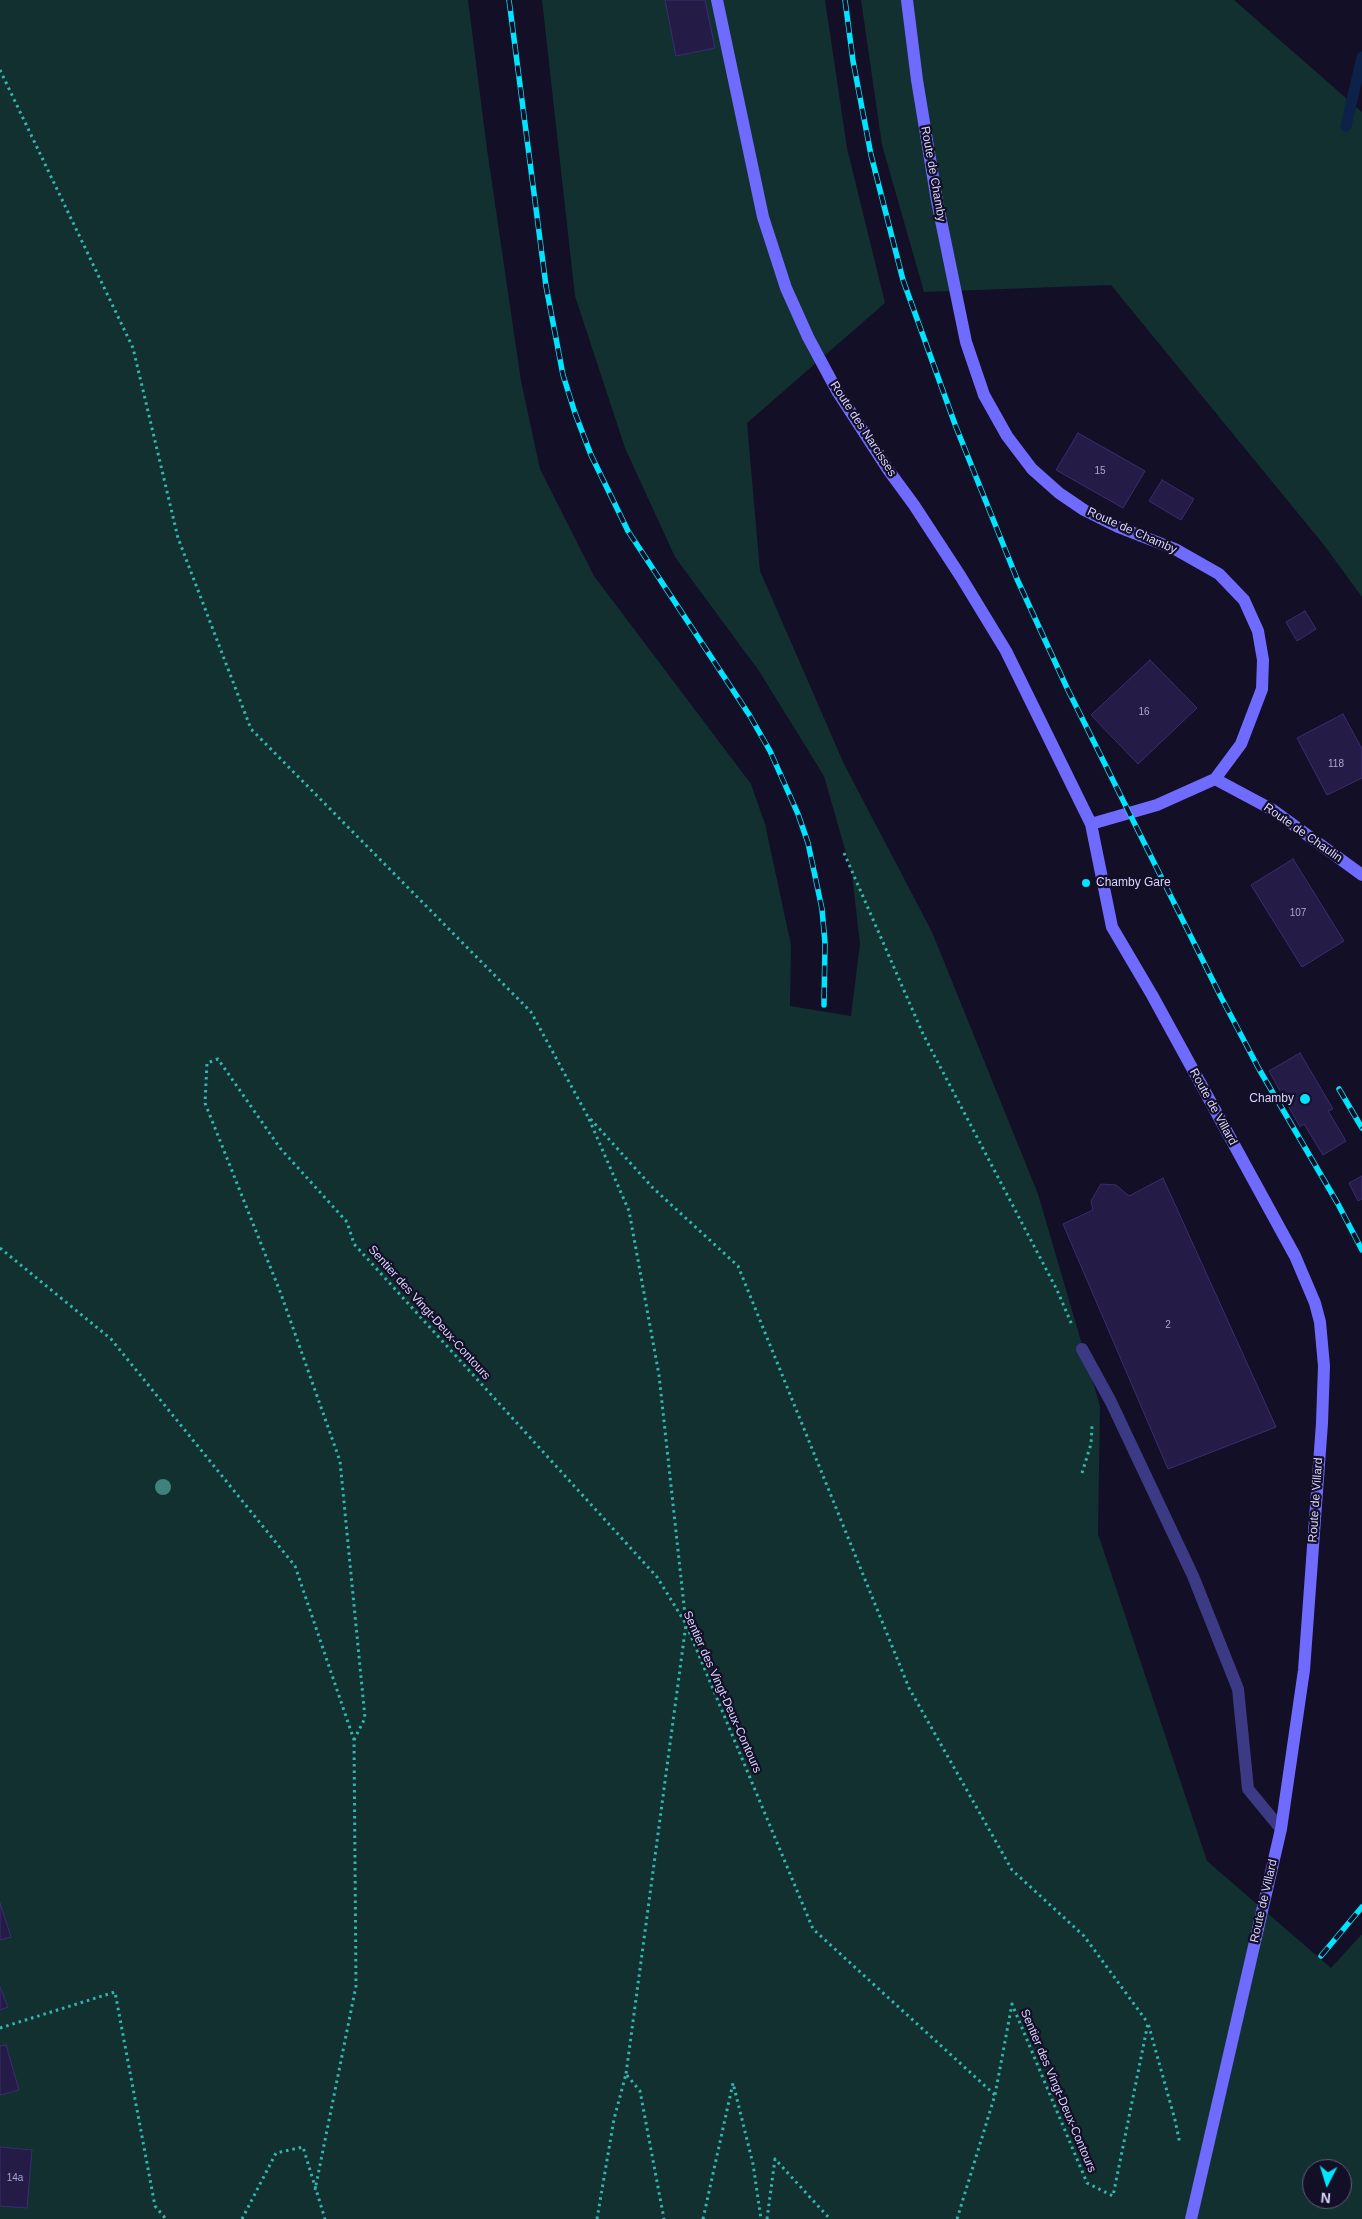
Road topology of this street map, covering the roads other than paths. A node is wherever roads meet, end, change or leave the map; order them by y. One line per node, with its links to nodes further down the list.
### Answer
1 (717, 0): 4 (street, Route des Narcisses)
2 (907, 0): 3 (street, Route de Chamby)
3 (1215, 779): 4 (street, Route de Chamby); 5 (street, Route de Chaulin)
4 (1091, 824): 7 (street, Route de Villard)
5 (1362, 875)
6 (1082, 1348): 7 (lane)
7 (1281, 1829): 8 (street, Route de Villard)
8 (1191, 2219)

